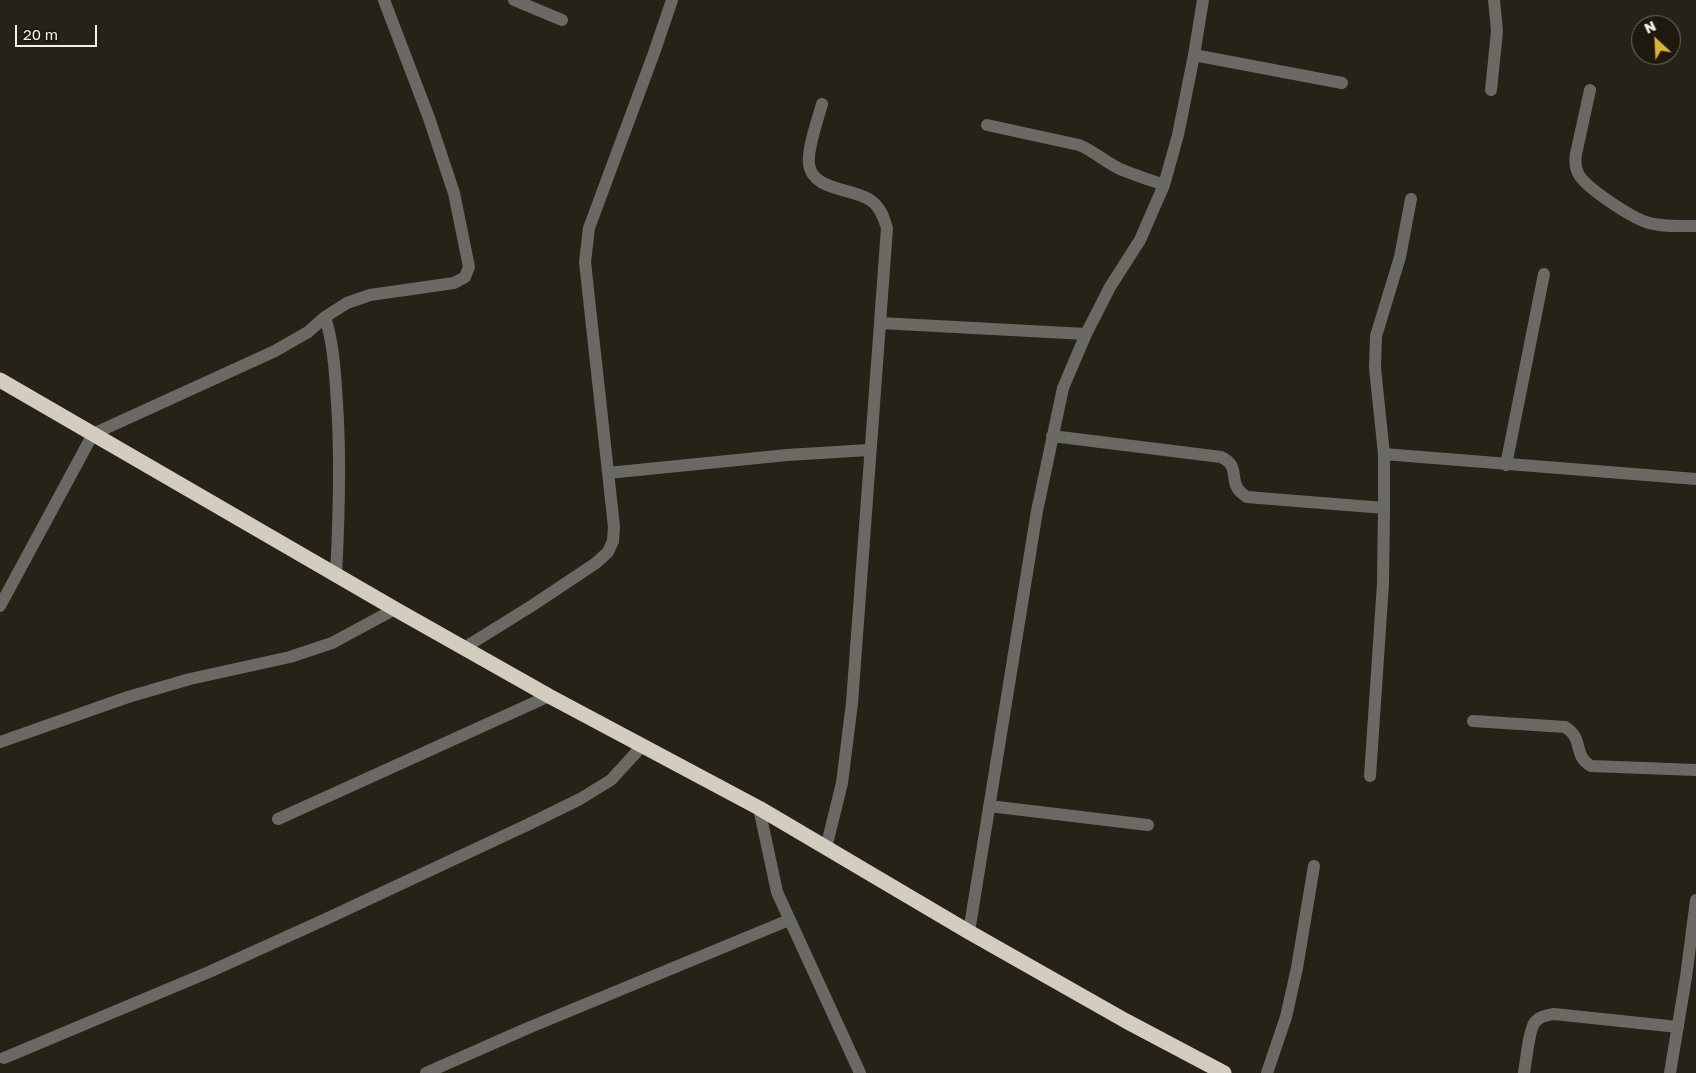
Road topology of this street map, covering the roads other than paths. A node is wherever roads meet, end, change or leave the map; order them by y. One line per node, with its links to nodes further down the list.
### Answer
1 (384, 0): 17 (street)
2 (514, 0): 6 (street)
3 (672, 0): 26 (street)
4 (1203, 0): 7 (street)
5 (1494, 0): 9 (street)
6 (562, 20)
7 (1194, 55): 8 (street); 13 (street)
8 (1342, 83)
9 (1491, 90)
10 (1590, 90): 15 (street)
11 (822, 104): 18 (street)
12 (987, 125): 13 (street)
13 (1164, 185): 19 (street)
14 (1411, 199): 24 (street)
15 (1696, 226)
16 (1544, 274): 25 (street)
17 (325, 316): 21 (street); 29 (street)
18 (880, 323): 19 (street); 23 (street)
19 (1086, 334): 22 (street)
20 (0, 380): 21 (highway)
21 (93, 434): 29 (highway); 30 (street)
22 (1052, 436): 28 (street); 39 (street)
23 (870, 450): 26 (street); 43 (street)
24 (1384, 454): 25 (street); 28 (street)
25 (1506, 465): 27 (street)
26 (608, 473): 32 (street)
27 (1696, 479)
28 (1384, 508): 38 (street)
29 (336, 575): 31 (highway)
30 (0, 606)
31 (395, 609): 32 (highway); 35 (street)
32 (464, 648): 33 (highway)
33 (549, 696): 36 (highway); 41 (street)
34 (1473, 721): 37 (street)
35 (0, 742)
36 (642, 746): 40 (highway); 50 (street)
37 (1696, 770)
38 (1370, 776)
39 (990, 806): 42 (street); 47 (street)
40 (759, 808): 43 (highway); 46 (street)
41 (278, 819)
42 (1148, 825)
43 (826, 848): 47 (highway)
44 (1314, 866): 54 (street)
45 (1696, 900): 48 (street)
46 (789, 920): 51 (street); 52 (street)
47 (969, 932): 53 (highway)
48 (1691, 979): 49 (street)
49 (1678, 1027): 55 (street); 56 (street)
50 (4, 1058)
51 (426, 1073)
52 (860, 1073)
53 (1224, 1073)
54 (1267, 1073)
55 (1524, 1073)
56 (1670, 1073)

